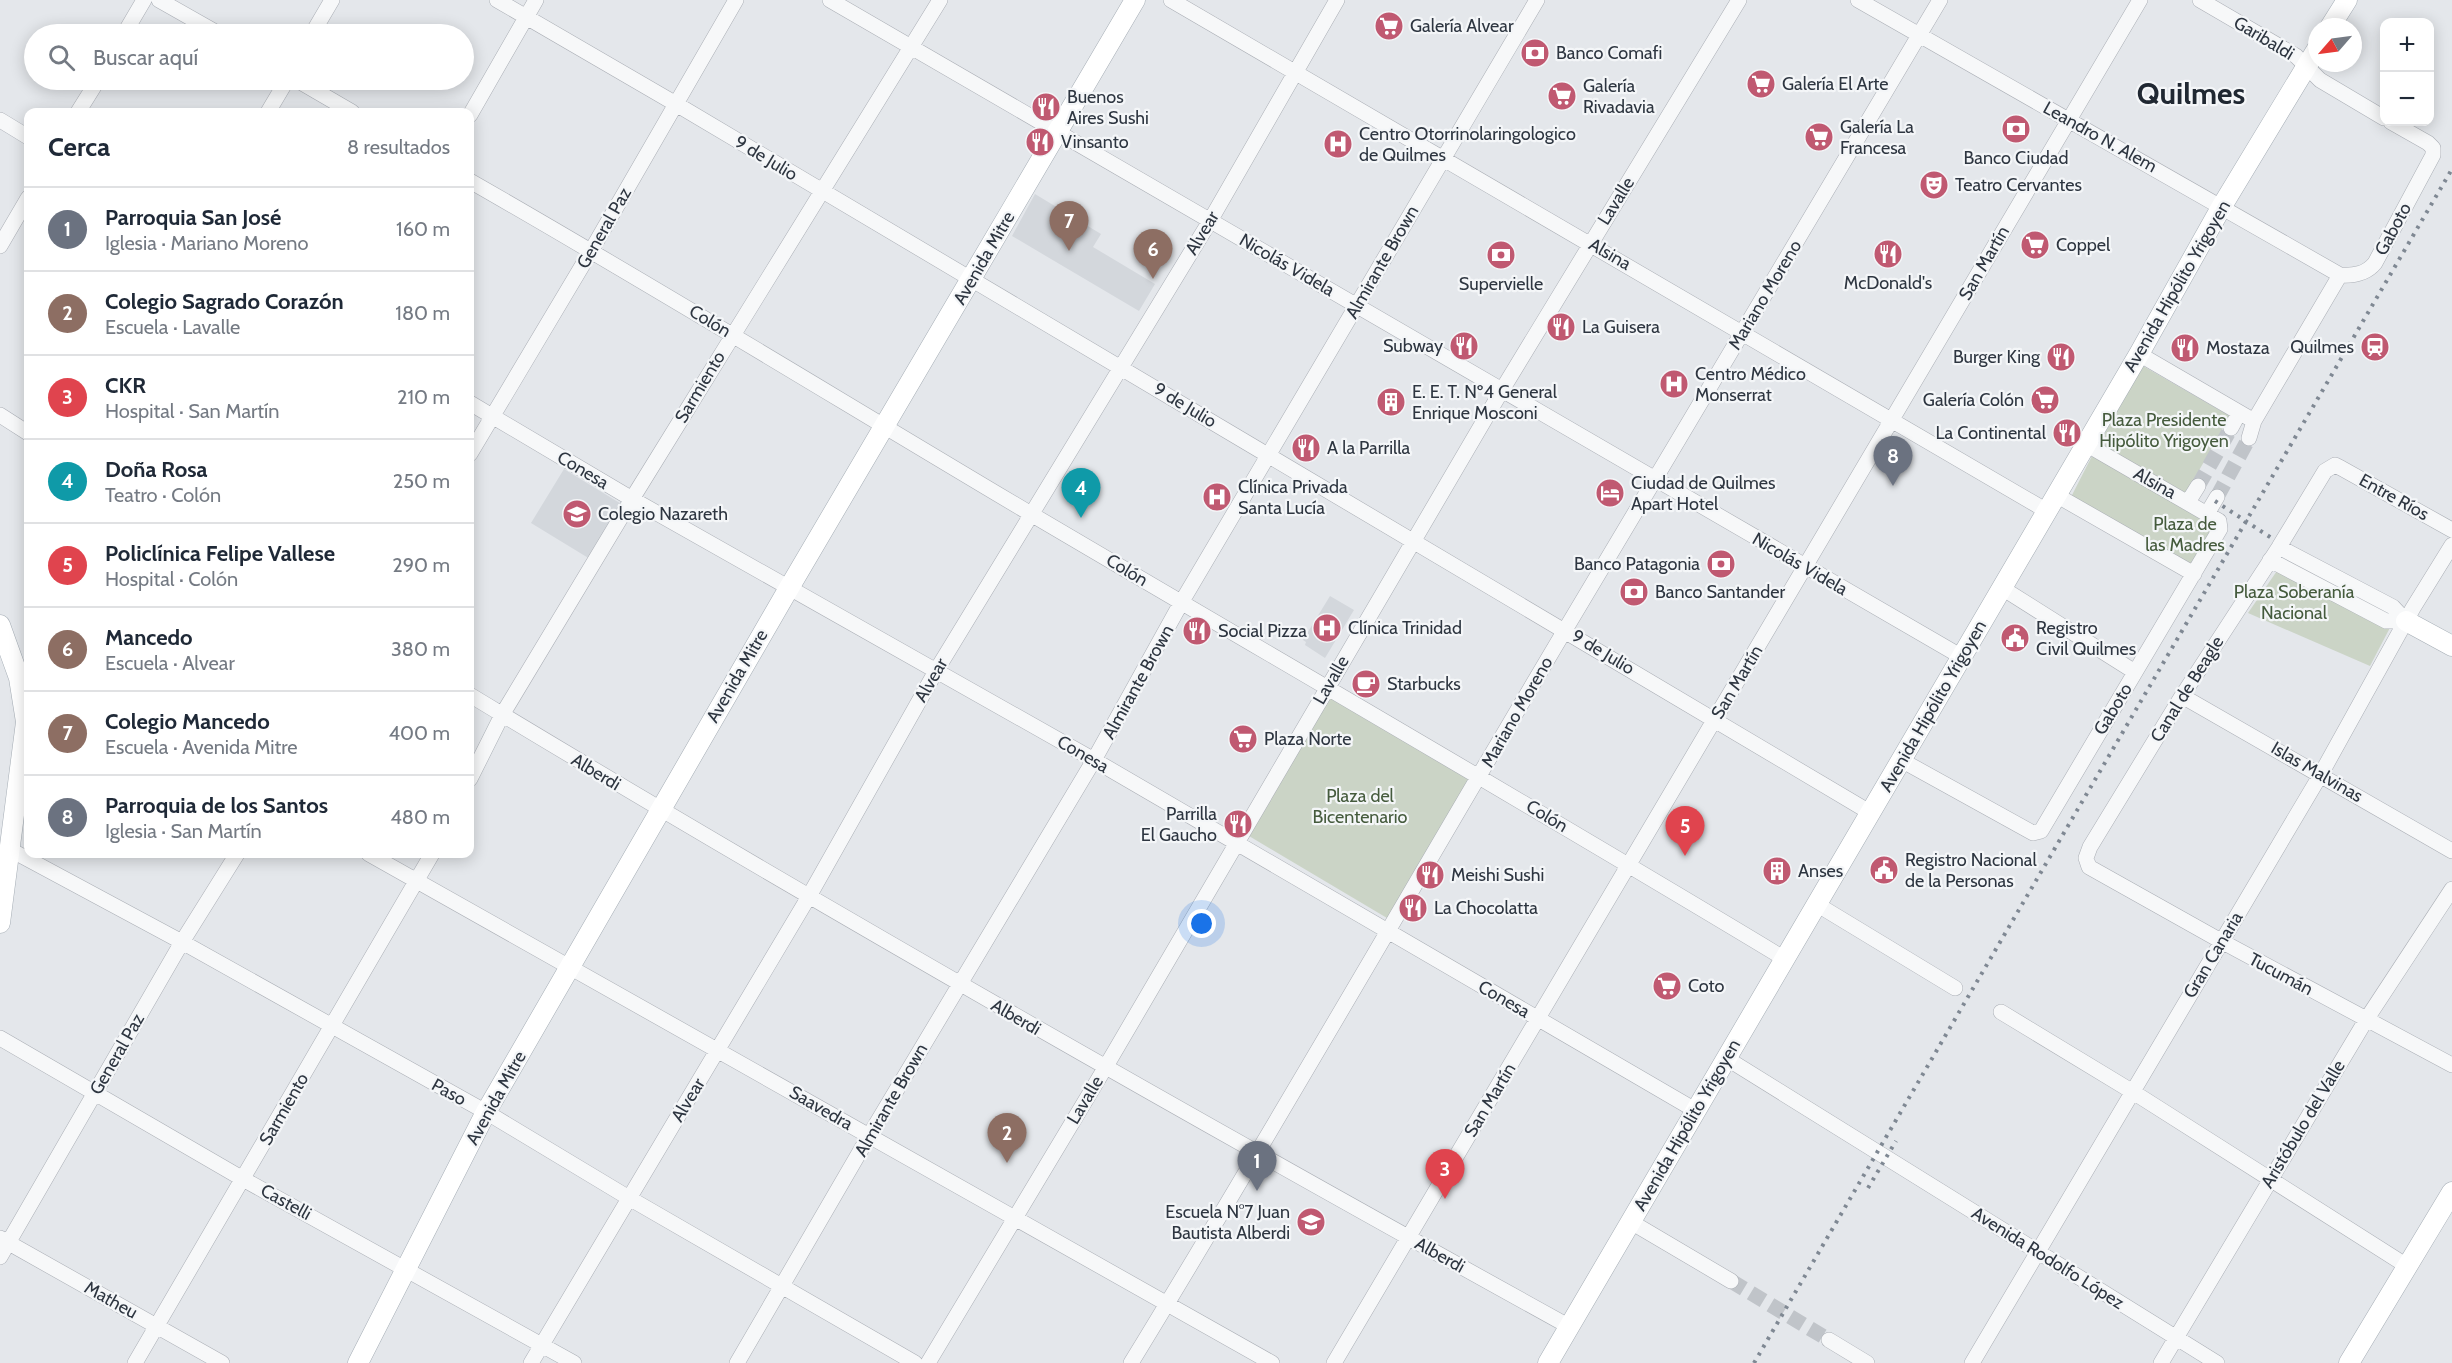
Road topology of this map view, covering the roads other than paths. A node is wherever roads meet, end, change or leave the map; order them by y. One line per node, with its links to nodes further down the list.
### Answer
1 (144, 0): 21 (street)
2 (159, 0): 22 (street)
3 (332, 0): 23 (street)
4 (497, 0): 19 (street, 9 de Julio)
5 (536, 0): 19 (street)
6 (736, 0): 32 (street, General Paz)
7 (830, 0): 25 (street, Nicolás Videla)
8 (940, 0): 25 (street, Sarmiento)
9 (1135, 0): 41 (main road, Avenida Mitre)
10 (1171, 0): 28 (street, Alsina)
11 (1337, 0): 28 (street, Alvear)
12 (1537, 0): 43 (street, Almirante Brown)
13 (1738, 0): 49 (street, Lavalle)
14 (1858, 0): 24 (street, Leandro N. Alem)
15 (1940, 0): 24 (street, Mariano Moreno)
16 (2140, 0): 38 (street, San Martín)
17 (2200, 0): 27 (street, Garibaldi)
18 (2347, 0): 20 (main road)
19 (526, 18): 32 (street, 9 de Julio); 36 (street)
20 (2336, 18)
21 (130, 24)
22 (201, 24)
23 (318, 24)
24 (1919, 36): 38 (street, Leandro N. Alem); 55 (street, Mariano Moreno)
25 (912, 47): 41 (street, Nicolás Videla); 45 (street, Sarmiento)
26 (2308, 64): 27 (main road, Avenida Hipólito Yrigoyen)
27 (2306, 67): 37 (street, Garibaldi); 47 (main road, Avenida Hipólito Yrigoyen)
28 (1294, 72): 43 (street, Alsina); 48 (street, Alvear)
29 (92, 90): 33 (street)
30 (281, 90): 34 (street)
31 (314, 90): 35 (street)
32 (676, 104): 45 (street, 9 de Julio); 51 (street, General Paz)
33 (80, 108)
34 (270, 108)
35 (345, 108)
36 (474, 108)
37 (2380, 115)
38 (2067, 119): 47 (street, Leandro N. Alem); 64 (street, San Martín)
39 (0, 120): 42 (street)
40 (2398, 126): 52 (street, Gaboto)
41 (1057, 132): 48 (street, Nicolás Videla); 53 (main road, Avenida Mitre)
42 (24, 135)
43 (1444, 158): 49 (street, Alsina); 54 (street, Almirante Brown)
44 (474, 183): 51 (street, Colón)
45 (822, 191): 53 (street, 9 de Julio); 56 (street, Sarmiento)
46 (24, 205): 50 (street)
47 (2222, 206): 52 (street, Leandro N. Alem); 57 (main road, Avenida Hipólito Yrigoyen)
48 (1210, 220): 54 (street, Nicolás Videla); 58 (street, Alvear)
49 (1591, 243): 55 (street, Alsina); 59 (street, Lavalle)
50 (0, 246)
51 (591, 250): 56 (street, Colón); 63 (street, General Paz)
52 (2340, 276): 65 (street)
53 (972, 279): 58 (street, 9 de Julio); 66 (main road, Avenida Mitre)
54 (1357, 305): 59 (street, Nicolás Videla); 72 (street, Almirante Brown)
55 (1742, 331): 64 (street, Alsina); 74 (street, Mariano Moreno)
56 (732, 334): 66 (street, Colón); 77 (street, Sarmiento)
57 (2139, 354): 61 (street); 70 (main road, Avenida Hipólito Yrigoyen)
58 (1121, 367): 72 (street, 9 de Julio); 80 (street, Alvear)
59 (1502, 390): 74 (street, Nicolás Videla); 84 (street, Lavalle)
60 (474, 405): 63 (street, Conesa)
61 (2239, 412): 65 (street); 67 (street)
62 (0, 415): 68 (street)
63 (492, 416): 71 (street, General Paz); 77 (street, Conesa)
64 (1890, 420): 79 (street, Alsina); 88 (street, San Martín)
65 (2254, 422): 69 (street)
66 (884, 427): 80 (street, Colón); 90 (main road, Avenida Mitre)
67 (2231, 428)
68 (24, 430)
69 (2249, 438)
70 (2086, 444): 78 (street, Alsina); 79 (main road, Avenida Hipólito Yrigoyen)
71 (474, 447)
72 (1271, 455): 84 (street, 9 de Julio); 92 (street, Almirante Brown)
73 (2335, 465): 83 (street, Entre Ríos); 86 (street, Canal de Beagle)
74 (1656, 479): 88 (street, Nicolás Videla); 95 (street, Mariano Moreno)
75 (2198, 486): 78 (street)
76 (2217, 497): 81 (street)
77 (632, 499): 90 (street, Conesa); 105 (street, Sarmiento)
78 (2188, 502): 81 (street, Alsina)
79 (2051, 503): 89 (street, Alsina); 91 (main road, Avenida Hipólito Yrigoyen)
80 (1032, 514): 92 (street, Colón); 99 (street, Alvear)
81 (2207, 514): 82 (street, Alsina)
82 (2222, 525): 89 (street, Gaboto)
83 (2452, 530)
84 (1414, 540): 95 (street, 9 de Julio); 101 (street, Lavalle)
85 (2452, 545): 93 (street, Gran Canaria)
86 (2279, 547): 87 (street, Canal de Beagle); 93 (street)
87 (2270, 560): 93 (street); 102 (street, Canal de Beagle)
88 (1805, 567): 97 (street, Nicolás Videla); 106 (street, San Martín)
89 (2194, 574): 100 (street, Gaboto)
90 (789, 588): 99 (street, Conesa); 113 (main road, Avenida Mitre)
91 (2002, 588): 97 (main road, Avenida Hipólito Yrigoyen); 100 (street)
92 (1182, 603): 101 (street, Colón); 108 (street, Almirante Brown)
93 (2406, 621): 96 (main road); 111 (street, Gran Canaria)
94 (0, 625): 98 (main road)
95 (1565, 630): 106 (street, 9 de Julio); 112 (street, Mariano Moreno)
96 (2452, 646)
97 (1962, 657): 109 (main road, Avenida Hipólito Yrigoyen)
98 (21, 664): 104 (main road)
99 (936, 671): 108 (street, Conesa); 127 (street, Alvear)
100 (2135, 672): 109 (street, Gaboto)
101 (1327, 688): 112 (street, Colón); 115 (street, Lavalle)
102 (2182, 696): 111 (street, Islas Malvinas); 123 (street, Canal de Beagle)
103 (474, 698): 105 (street, Alberdi)
104 (24, 706)
105 (502, 715): 110 (street, Sarmiento); 113 (street, Alberdi)
106 (1715, 719): 114 (street, 9 de Julio); 124 (street, San Martín)
107 (24, 737): 116 (main road)
108 (1094, 760): 115 (street, Conesa); 135 (street, Almirante Brown)
109 (1901, 760): 114 (main road, Avenida Hipólito Yrigoyen)
110 (474, 771)
111 (2321, 774): 117 (street, Islas Malvinas); 131 (street, Gran Canaria)
112 (1479, 776): 124 (street, Colón); 130 (street, Mariano Moreno)
113 (660, 811): 127 (street, Alberdi); 134 (main road, Avenida Mitre)
114 (1871, 813): 128 (main road, Avenida Hipólito Yrigoyen)
115 (1237, 843): 130 (street, Conesa); 145 (street, Lavalle)
116 (9, 849): 118 (street, Paso); 129 (main road)
117 (2452, 850)
118 (24, 857)
119 (26, 858): 132 (street, Paso)
120 (234, 858): 132 (street, General Paz)
121 (376, 858): 125 (street, Saavedra)
122 (430, 858): 125 (street, Sarmiento)
123 (2086, 858): 131 (street, Tucumán)
124 (1630, 865): 133 (street, Colón); 138 (street, San Martín)
125 (418, 882): 134 (street, Saavedra); 140 (street, Sarmiento)
126 (2452, 889): 139 (street, Aristóbulo del Valle)
127 (808, 898): 135 (street, Alberdi); 142 (street, Alvear)
128 (1818, 905): 133 (main road, Avenida Hipólito Yrigoyen); 136 (street)
129 (0, 923)
130 (1390, 932): 138 (street, Conesa); 151 (street, Mariano Moreno)
131 (2221, 941): 139 (street, Tucumán); 147 (street, Gran Canaria)
132 (182, 942): 140 (street, Paso); 146 (street, General Paz)
133 (1785, 959): 143 (main road, Avenida Hipólito Yrigoyen)
134 (570, 966): 142 (street, Saavedra); 149 (main road, Avenida Mitre)
135 (959, 985): 145 (street, Alberdi); 150 (street, Almirante Brown)
136 (1955, 988)
137 (2001, 1012): 147 (street)
138 (1539, 1019): 148 (street, Conesa); 158 (street, San Martín)
139 (2366, 1020): 144 (street, Tucumán); 153 (street, Aristóbulo del Valle)
140 (332, 1028): 149 (street, Paso); 152 (street, Sarmiento)
141 (0, 1038): 146 (street, Castelli)
142 (719, 1049): 150 (street, Saavedra); 155 (street, Alvear)
143 (1726, 1058): 148 (main road, Avenida Hipólito Yrigoyen); 160 (street, Avenida Rodolfo López)
144 (2452, 1065)
145 (1105, 1068): 151 (street, Alberdi); 156 (street, Lavalle)
146 (94, 1092): 152 (street, Castelli); 159 (street, General Paz)
147 (2133, 1092): 153 (street); 160 (street, Gran Canaria)
148 (1695, 1110): 157 (main road, Avenida Hipólito Yrigoyen)
149 (486, 1112): 155 (street, Paso); 163 (main road, Avenida Mitre)
150 (869, 1136): 156 (street, Saavedra); 165 (street, Almirante Brown)
151 (1256, 1151): 158 (street, Alberdi); 166 (street, Mariano Moreno)
152 (243, 1179): 163 (street, Castelli); 167 (street, Sarmiento)
153 (2270, 1179): 162 (street); 169 (street, Aristóbulo del Valle)
154 (2452, 1192): 162 (main road)
155 (629, 1198): 165 (street, Paso); 171 (street, Alvear)
156 (1014, 1218): 166 (street, Saavedra); 179 (street, Lavalle)
157 (1631, 1222): 164 (street); 168 (main road, Avenida Hipólito Yrigoyen)
158 (1407, 1237): 168 (street, Alberdi); 182 (street, San Martín)
159 (4, 1241): 161 (street, General Paz); 167 (street, Matheu)
160 (2037, 1252): 169 (street, Avenida Rodolfo López); 185 (street, Gran Canaria)
161 (0, 1257)
162 (2407, 1266): 188 (main road)
163 (408, 1269): 171 (street, Castelli); 174 (main road, Avenida Mitre)
164 (1731, 1281)
165 (782, 1288): 177 (street, Almirante Brown); 178 (street, Paso)
166 (1168, 1303): 180 (street, Mariano Moreno); 181 (street, Saavedra)
167 (157, 1326): 172 (street, Sarmiento); 173 (street, Matheu)
168 (1570, 1327): 183 (main road, Avenida Hipólito Yrigoyen)
169 (2176, 1337): 186 (street, Aristóbulo del Valle); 187 (street, Avenida Rodolfo López)
170 (1829, 1340): 184 (street)
171 (542, 1345): 175 (street, Alvear); 176 (street, Castelli)
172 (135, 1363)
173 (222, 1363)
174 (358, 1363)
175 (531, 1363)
176 (574, 1363)
177 (737, 1363)
178 (915, 1363)
179 (928, 1363)
180 (1131, 1363)
181 (1272, 1363)
182 (1334, 1363)
183 (1548, 1363)
184 (1867, 1363)
185 (1972, 1363)
186 (2161, 1363)
187 (2217, 1363)
188 (2349, 1363)

